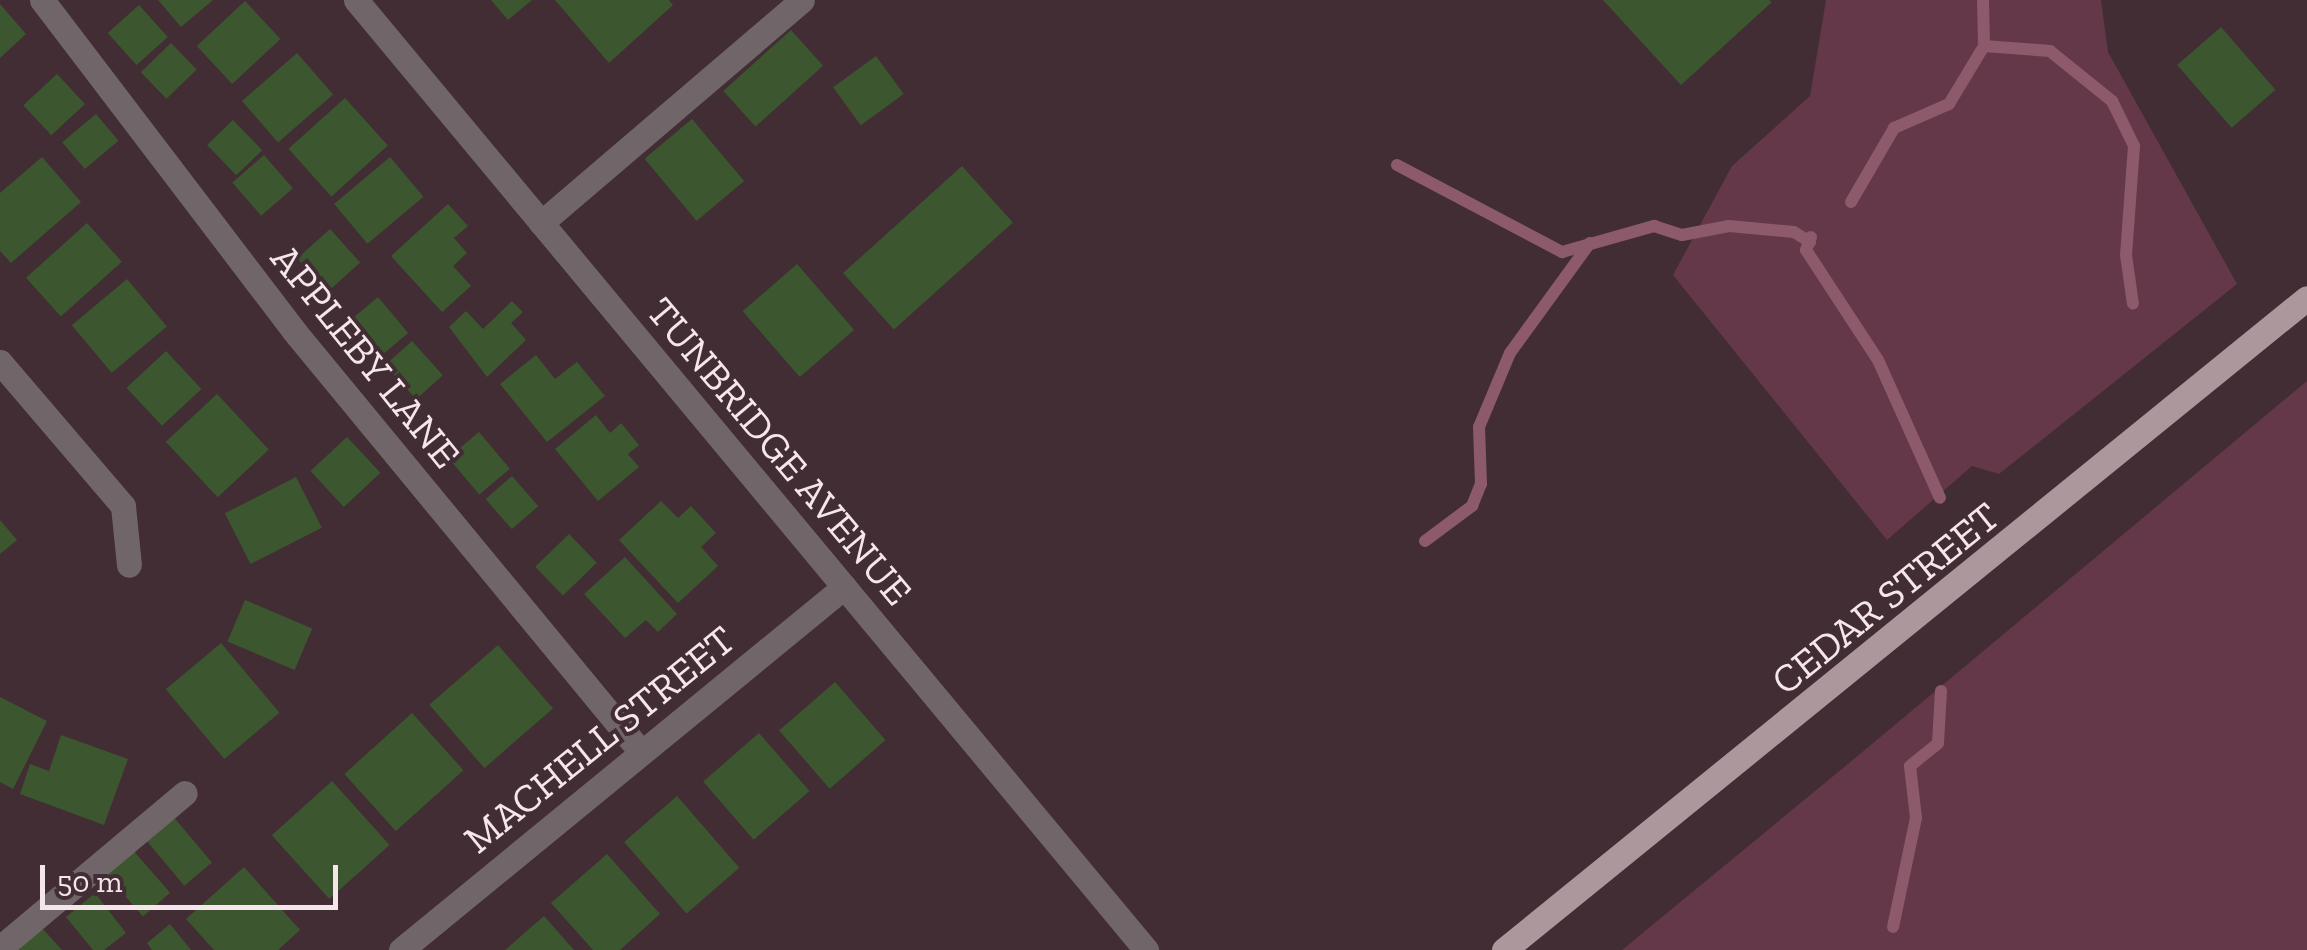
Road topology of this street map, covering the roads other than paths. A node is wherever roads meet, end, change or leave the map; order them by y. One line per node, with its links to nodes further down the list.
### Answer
1 (42, 0): 9 (street, APPLEBY LANE)
2 (356, 0): 4 (street, TUNBRIDGE AVENUE)
3 (802, 0): 4 (street)
4 (541, 222): 8 (street, TUNBRIDGE AVENUE)
5 (2307, 298): 14 (main road, CEDAR STREET)
6 (0, 362): 7 (street)
7 (129, 566)
8 (844, 587): 9 (street, MACHELL STREET); 13 (street, TUNBRIDGE AVENUE)
9 (641, 752): 12 (street, MACHELL STREET)
10 (185, 793): 11 (street)
11 (0, 948)
12 (401, 950)
13 (1146, 950)
14 (1504, 950)

